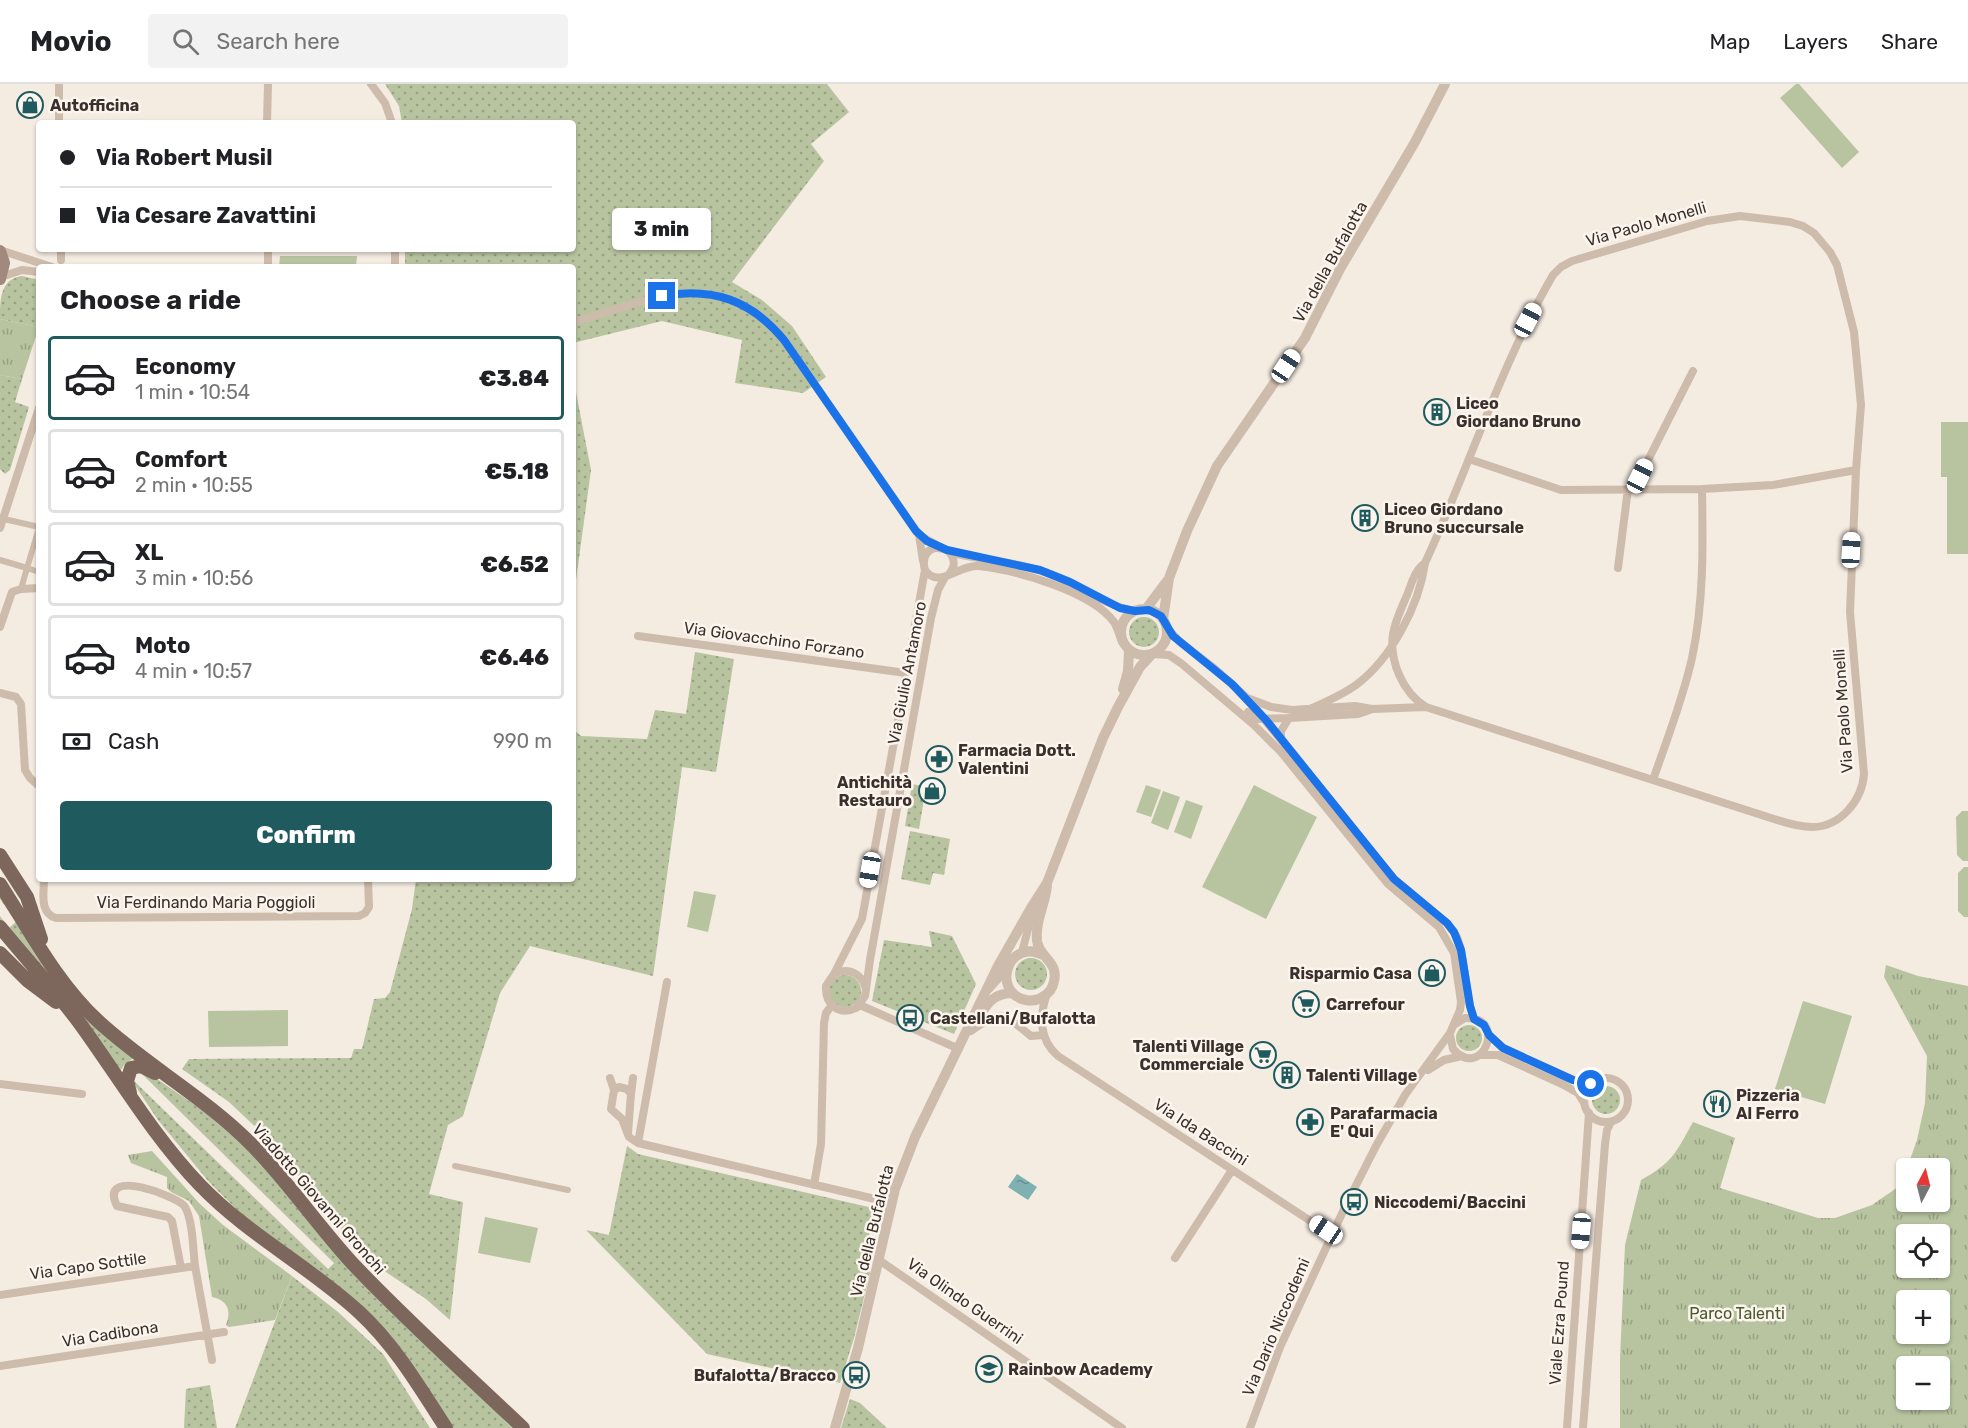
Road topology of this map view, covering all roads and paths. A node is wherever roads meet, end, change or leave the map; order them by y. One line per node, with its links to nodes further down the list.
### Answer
1 (59, 84): 5 (street)
2 (268, 84): 6 (street)
3 (371, 84): 7 (street)
4 (1445, 84): 33 (street, Via della Bufalotta)
5 (59, 120)
6 (267, 120)
7 (391, 120)
8 (0, 251): 11 (street); 13 (main road)
9 (61, 252): 10 (street)
10 (61, 260)
11 (42, 264)
12 (36, 272): 13 (street)
13 (1, 278)
14 (576, 321): 24 (street)
15 (1693, 371): 19 (street)
16 (36, 418): 21 (street)
17 (1469, 459): 18 (street, Via Paolo Monelli); 19 (street); 41 (street, Via Paolo Monelli)
18 (1856, 470): 20 (street); 57 (street, Via Paolo Monelli)
19 (1633, 489): 20 (street); 30 (street)
20 (1702, 489): 57 (street)
21 (4, 519): 22 (street); 23 (street)
22 (36, 527)
23 (0, 528)
24 (919, 535): 26 (street); 28 (street, Via Giulio Antamoro)
25 (36, 545): 29 (street)
26 (945, 549): 28 (street); 32 (street); 36 (street)
27 (0, 560): 29 (street)
28 (924, 566): 32 (street); 45 (street, Via Giulio Antamoro)
29 (27, 568): 31 (street); 35 (street)
30 (1618, 568)
31 (36, 571)
32 (947, 576): 40 (street); 73 (street, Via Giulio Antamoro)
33 (1169, 578): 36 (street, Via della Bufalotta); 37 (street, Via della Bufalotta)
34 (36, 588): 35 (street)
35 (21, 589): 38 (street)
36 (1140, 610): 37 (street); 40 (street)
37 (1165, 623): 43 (street); 44 (street)
38 (0, 627)
39 (638, 636): 45 (street, Via Giovacchino Forzano)
40 (1121, 639): 42 (street)
41 (1393, 646): 51 (street, Via Paolo Monelli); 52 (street)
42 (1130, 651): 43 (street); 50 (street, Via della Bufalotta)
43 (1152, 654): 46 (street); 50 (street, Via della Bufalotta)
44 (1215, 669): 46 (street); 49 (street)
45 (906, 673): 71 (street, Via Giulio Antamoro)
46 (1206, 683): 47 (street)
47 (1215, 691): 55 (street); 81 (street)
48 (0, 693): 58 (street)
49 (1247, 698): 52 (street); 55 (street)
50 (1118, 707): 62 (street, Via della Bufalotta)
51 (1426, 707): 53 (street); 57 (street, Via Paolo Monelli)
52 (1310, 709): 53 (street)
53 (1372, 709): 54 (street)
54 (1288, 718): 55 (street); 56 (street)
55 (1266, 720): 56 (street)
56 (1281, 738): 80 (street)
57 (1653, 780)
58 (36, 783)
59 (0, 855): 69 (main road)
60 (44, 882): 61 (street, Via Ferdinando Maria Poggioli)
61 (368, 882)
62 (1047, 883): 64 (street, Via della Bufalotta); 68 (street, Via della Bufalotta)
63 (0, 884): 69 (main road, Viadotto Giovanni Gronchi)
64 (1037, 898): 66 (street, Via della Bufalotta); 76 (street, Via della Bufalotta)
65 (0, 927): 79 (main road)
66 (1022, 952): 68 (street); 70 (street, Via della Bufalotta)
67 (0, 953): 79 (main road)
68 (1045, 956): 75 (street, Via della Bufalotta)
69 (47, 958): 94 (main road, Viadotto Giovanni Gronchi)
70 (1007, 969): 74 (street); 76 (street, Via della Bufalotta)
71 (834, 974): 73 (street); 77 (street, Via Giulio Antamoro)
72 (667, 982): 101 (street)
73 (866, 989): 78 (street, Via Giulio Antamoro)
74 (1013, 993): 75 (street); 82 (street, Via della Bufalotta)
75 (1047, 994): 83 (street)
76 (983, 997): 85 (street, Via della Bufalotta)
77 (831, 1005): 78 (street); 104 (street)
78 (860, 1005): 85 (street)
79 (73, 1014): 99 (main road)
80 (1474, 1019): 81 (street); 84 (street)
81 (1452, 1029): 87 (street); 90 (street, Via Dario Niccodemi)
82 (972, 1030): 83 (street); 85 (street, Via della Bufalotta)
83 (1044, 1035): 103 (street, Via Ida Baccini)
84 (1489, 1035): 86 (street); 91 (street)
85 (958, 1049): 106 (street, Via della Bufalotta)
86 (1480, 1054): 87 (street); 97 (street)
87 (1462, 1056): 90 (street, Via Dario Niccodemi)
88 (633, 1077): 96 (street)
89 (610, 1078): 93 (street)
90 (1416, 1080): 109 (street, Via Dario Niccodemi)
91 (1593, 1082): 97 (street); 98 (street)
92 (0, 1084): 95 (street)
93 (614, 1090): 96 (street); 100 (street)
94 (192, 1092): 99 (main road); 122 (main road, Viadotto Giovanni Gronchi)
95 (82, 1094)
96 (631, 1094): 100 (street)
97 (1587, 1110): 98 (street); 107 (street, Viale Ezra Pound)
98 (1611, 1122): 108 (street, Viale Ezra Pound)
99 (149, 1124): 121 (main road)
100 (628, 1133): 101 (street)
101 (638, 1143): 104 (street)
102 (454, 1166): 105 (street)
103 (1232, 1170): 109 (street, Via Ida Baccini); 110 (street)
104 (814, 1185): 106 (street)
105 (568, 1190)
106 (892, 1203): 111 (street, Via della Bufalotta)
107 (1583, 1209): 108 (street); 118 (street, Viale Ezra Pound)
108 (1600, 1210): 119 (street, Viale Ezra Pound)
109 (1332, 1234): 125 (street, Via Dario Niccodemi)
110 (1175, 1258)
111 (879, 1260): 123 (street, Via della Bufalotta); 124 (street, Via Olindo Guerrini)
112 (195, 1266): 113 (street, Via Capo Sottile); 113 (street); 116 (street)
113 (181, 1268): 114 (street, Via Capo Sottile)
114 (0, 1294)
115 (224, 1332): 116 (street, Via Cadibona)
116 (207, 1335): 117 (street); 120 (street, Via Cadibona)
117 (212, 1360)
118 (1572, 1363): 119 (street); 126 (street, Viale Ezra Pound)
119 (1588, 1364): 127 (street, Viale Ezra Pound)
120 (0, 1366)
121 (446, 1428)
122 (523, 1428)
123 (835, 1428)
124 (1122, 1428)
125 (1251, 1428)
126 (1567, 1428)
127 (1583, 1428)

